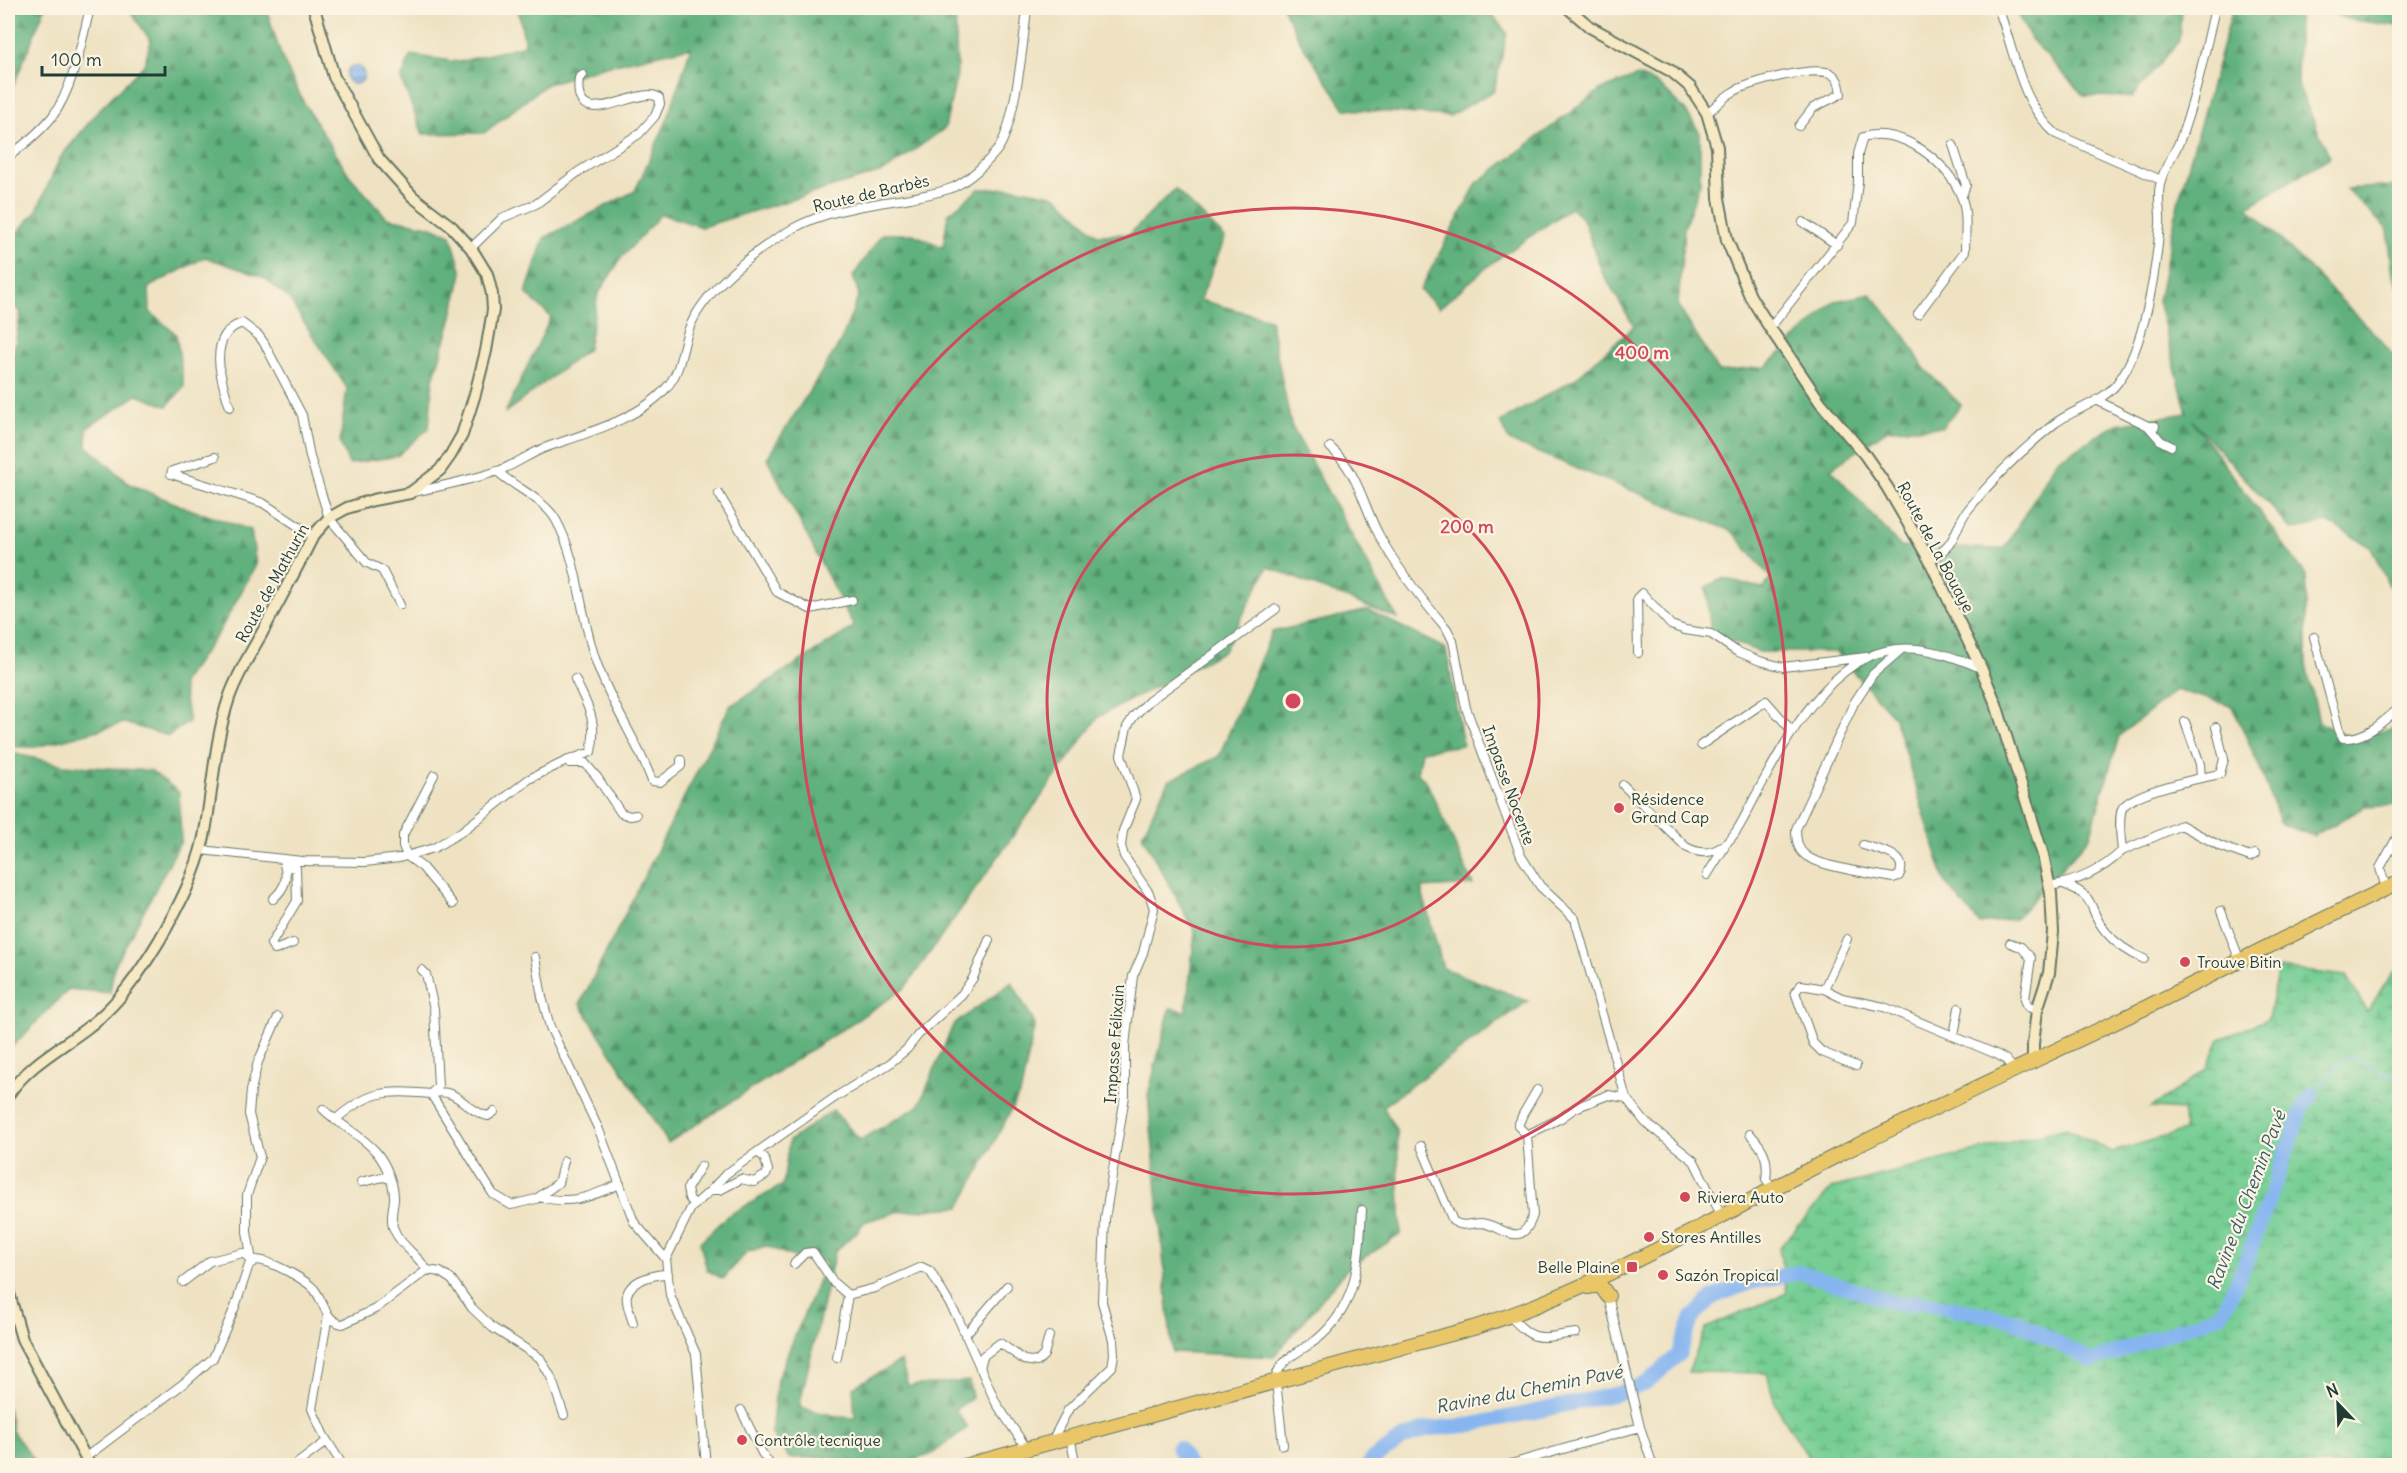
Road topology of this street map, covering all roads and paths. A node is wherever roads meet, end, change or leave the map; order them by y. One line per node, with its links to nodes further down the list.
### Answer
1 (90, 8): 11 (street)
2 (314, 8): 16 (street, Route de Mathurin)
3 (1027, 8): 24 (street, Route de Barbès)
4 (1568, 8): 8 (street, Route de La Bouaye)
5 (1998, 8): 12 (street)
6 (2214, 8): 12 (street)
7 (583, 75): 16 (street)
8 (1707, 113): 9 (street); 18 (street, Route de La Bouaye)
9 (1799, 126)
10 (1953, 145): 13 (street)
11 (8, 157)
12 (2161, 180): 19 (street)
13 (1962, 196): 15 (street); 17 (street)
14 (1803, 222): 15 (street)
15 (1836, 245): 18 (street)
16 (471, 248): 25 (street, Route de Mathurin)
17 (1918, 314)
18 (1770, 328): 29 (street, Route de La Bouaye)
19 (2096, 400): 21 (street); 29 (street)
20 (230, 406): 27 (street)
21 (2171, 446)
22 (1330, 447): 89 (street, Impasse Nocente)
23 (215, 457): 28 (street)
24 (497, 471): 25 (street, Route de Barbès); 44 (street)
25 (410, 493): 27 (street, Route de Mathurin)
26 (719, 494): 30 (street)
27 (329, 518): 28 (street, Route de Mathurin); 31 (street)
28 (313, 536): 55 (street, Route de Mathurin)
29 (1930, 561): 37 (street, Route de La Bouaye)
30 (852, 600)
31 (400, 605)
32 (1275, 609): 134 (street, Impasse Félixain)
33 (2314, 637): 39 (street)
34 (1902, 649): 36 (street); 37 (street); 54 (street)
35 (1638, 652): 36 (street)
36 (1868, 657): 42 (street)
37 (1981, 668): 63 (street, Route de La Bouaye)
38 (575, 679): 45 (street)
39 (2400, 707)
40 (2185, 722): 47 (street)
41 (2216, 727): 47 (street)
42 (1792, 731): 43 (street); 53 (street)
43 (1701, 745)
44 (681, 760)
45 (561, 763): 50 (street); 58 (street)
46 (434, 775): 58 (street)
47 (2201, 778): 56 (street)
48 (2400, 779): 51 (street)
49 (1623, 785): 53 (street)
50 (636, 815)
51 (2400, 820)
52 (2400, 832): 64 (street)
53 (1728, 842): 60 (street)
54 (1863, 845)
55 (201, 850): 59 (street); 88 (street, Route de Mathurin)
56 (2122, 851): 57 (street); 62 (street)
57 (2255, 854)
58 (406, 856): 59 (street); 66 (street)
59 (284, 863): 65 (street); 70 (street)
60 (1707, 875)
61 (2400, 882): 64 (highway)
62 (2063, 884): 63 (street); 73 (street)
63 (2049, 886): 80 (street, Route de La Bouaye)
64 (2386, 888): 75 (highway)
65 (273, 899)
66 (453, 904)
67 (2221, 911): 75 (street)
68 (1847, 939): 78 (street)
69 (989, 940): 96 (street)
70 (292, 943)
71 (2010, 943): 80 (street)
72 (535, 957): 101 (street)
73 (2144, 959)
74 (2204, 961): 77 (street)
75 (2240, 961): 77 (highway)
76 (422, 970): 87 (street)
77 (2211, 976): 83 (highway)
78 (1824, 989): 82 (street); 84 (street)
79 (1959, 1008): 82 (street)
80 (2037, 1010): 83 (street, Route de La Bouaye)
81 (278, 1017): 110 (street)
82 (1954, 1035): 85 (street)
83 (2033, 1062): 85 (highway)
84 (1856, 1066)
85 (2015, 1070): 102 (highway)
86 (1537, 1090): 94 (street)
87 (431, 1094): 91 (street); 92 (street); 104 (street)
88 (8, 1095)
89 (1626, 1098): 94 (street); 107 (street, Impasse Nocente)
90 (323, 1109): 92 (street)
91 (494, 1112)
92 (335, 1120): 99 (street)
93 (1750, 1134): 102 (street)
94 (1527, 1136): 95 (street)
95 (1421, 1146)
96 (757, 1152): 103 (street); 103 (street)
97 (564, 1161): 104 (street)
98 (702, 1166): 105 (street)
99 (390, 1179): 100 (street); 113 (street)
100 (361, 1182)
101 (620, 1184): 104 (street); 109 (street)
102 (1773, 1188): 107 (highway)
103 (711, 1190): 105 (street)
104 (539, 1197)
105 (694, 1205): 109 (street)
106 (1362, 1210): 129 (street)
107 (1721, 1215): 108 (highway)
108 (1701, 1227): 112 (highway); 129 (highway)
109 (666, 1259): 114 (street)
110 (252, 1261): 115 (street); 121 (street); 138 (street)
111 (794, 1264): 118 (street)
112 (1627, 1265): 119 (highway); 120 (highway)
113 (427, 1270): 121 (street); 131 (street)
114 (668, 1274): 123 (street); 141 (street)
115 (183, 1282)
116 (1007, 1286): 125 (street)
117 (8, 1290): 138 (street)
118 (848, 1295): 125 (street); 127 (street)
119 (1564, 1295): 120 (highway); 122 (highway)
120 (1608, 1296): 132 (street)
121 (328, 1315): 135 (street)
122 (1510, 1316): 124 (street); 129 (highway)
123 (633, 1323)
124 (1576, 1333)
125 (965, 1335): 128 (street)
126 (1049, 1336): 128 (street)
127 (837, 1358)
128 (980, 1370): 137 (street)
129 (1276, 1379): 133 (highway); 134 (highway); 136 (street)
130 (741, 1410): 142 (street)
131 (564, 1415)
132 (1640, 1427): 147 (street); 148 (street)
133 (1070, 1437): 137 (highway); 146 (street)
134 (1053, 1439): 137 (highway)
135 (327, 1441): 139 (street); 140 (street)
136 (1283, 1445)
137 (1021, 1449): 143 (highway); 144 (highway); 145 (street)
138 (88, 1461)
139 (294, 1466)
140 (343, 1466)
141 (706, 1466)
142 (771, 1466)
143 (954, 1466)
144 (964, 1466)
145 (1023, 1466)
146 (1077, 1466)
147 (1504, 1466)
148 (1653, 1466)

